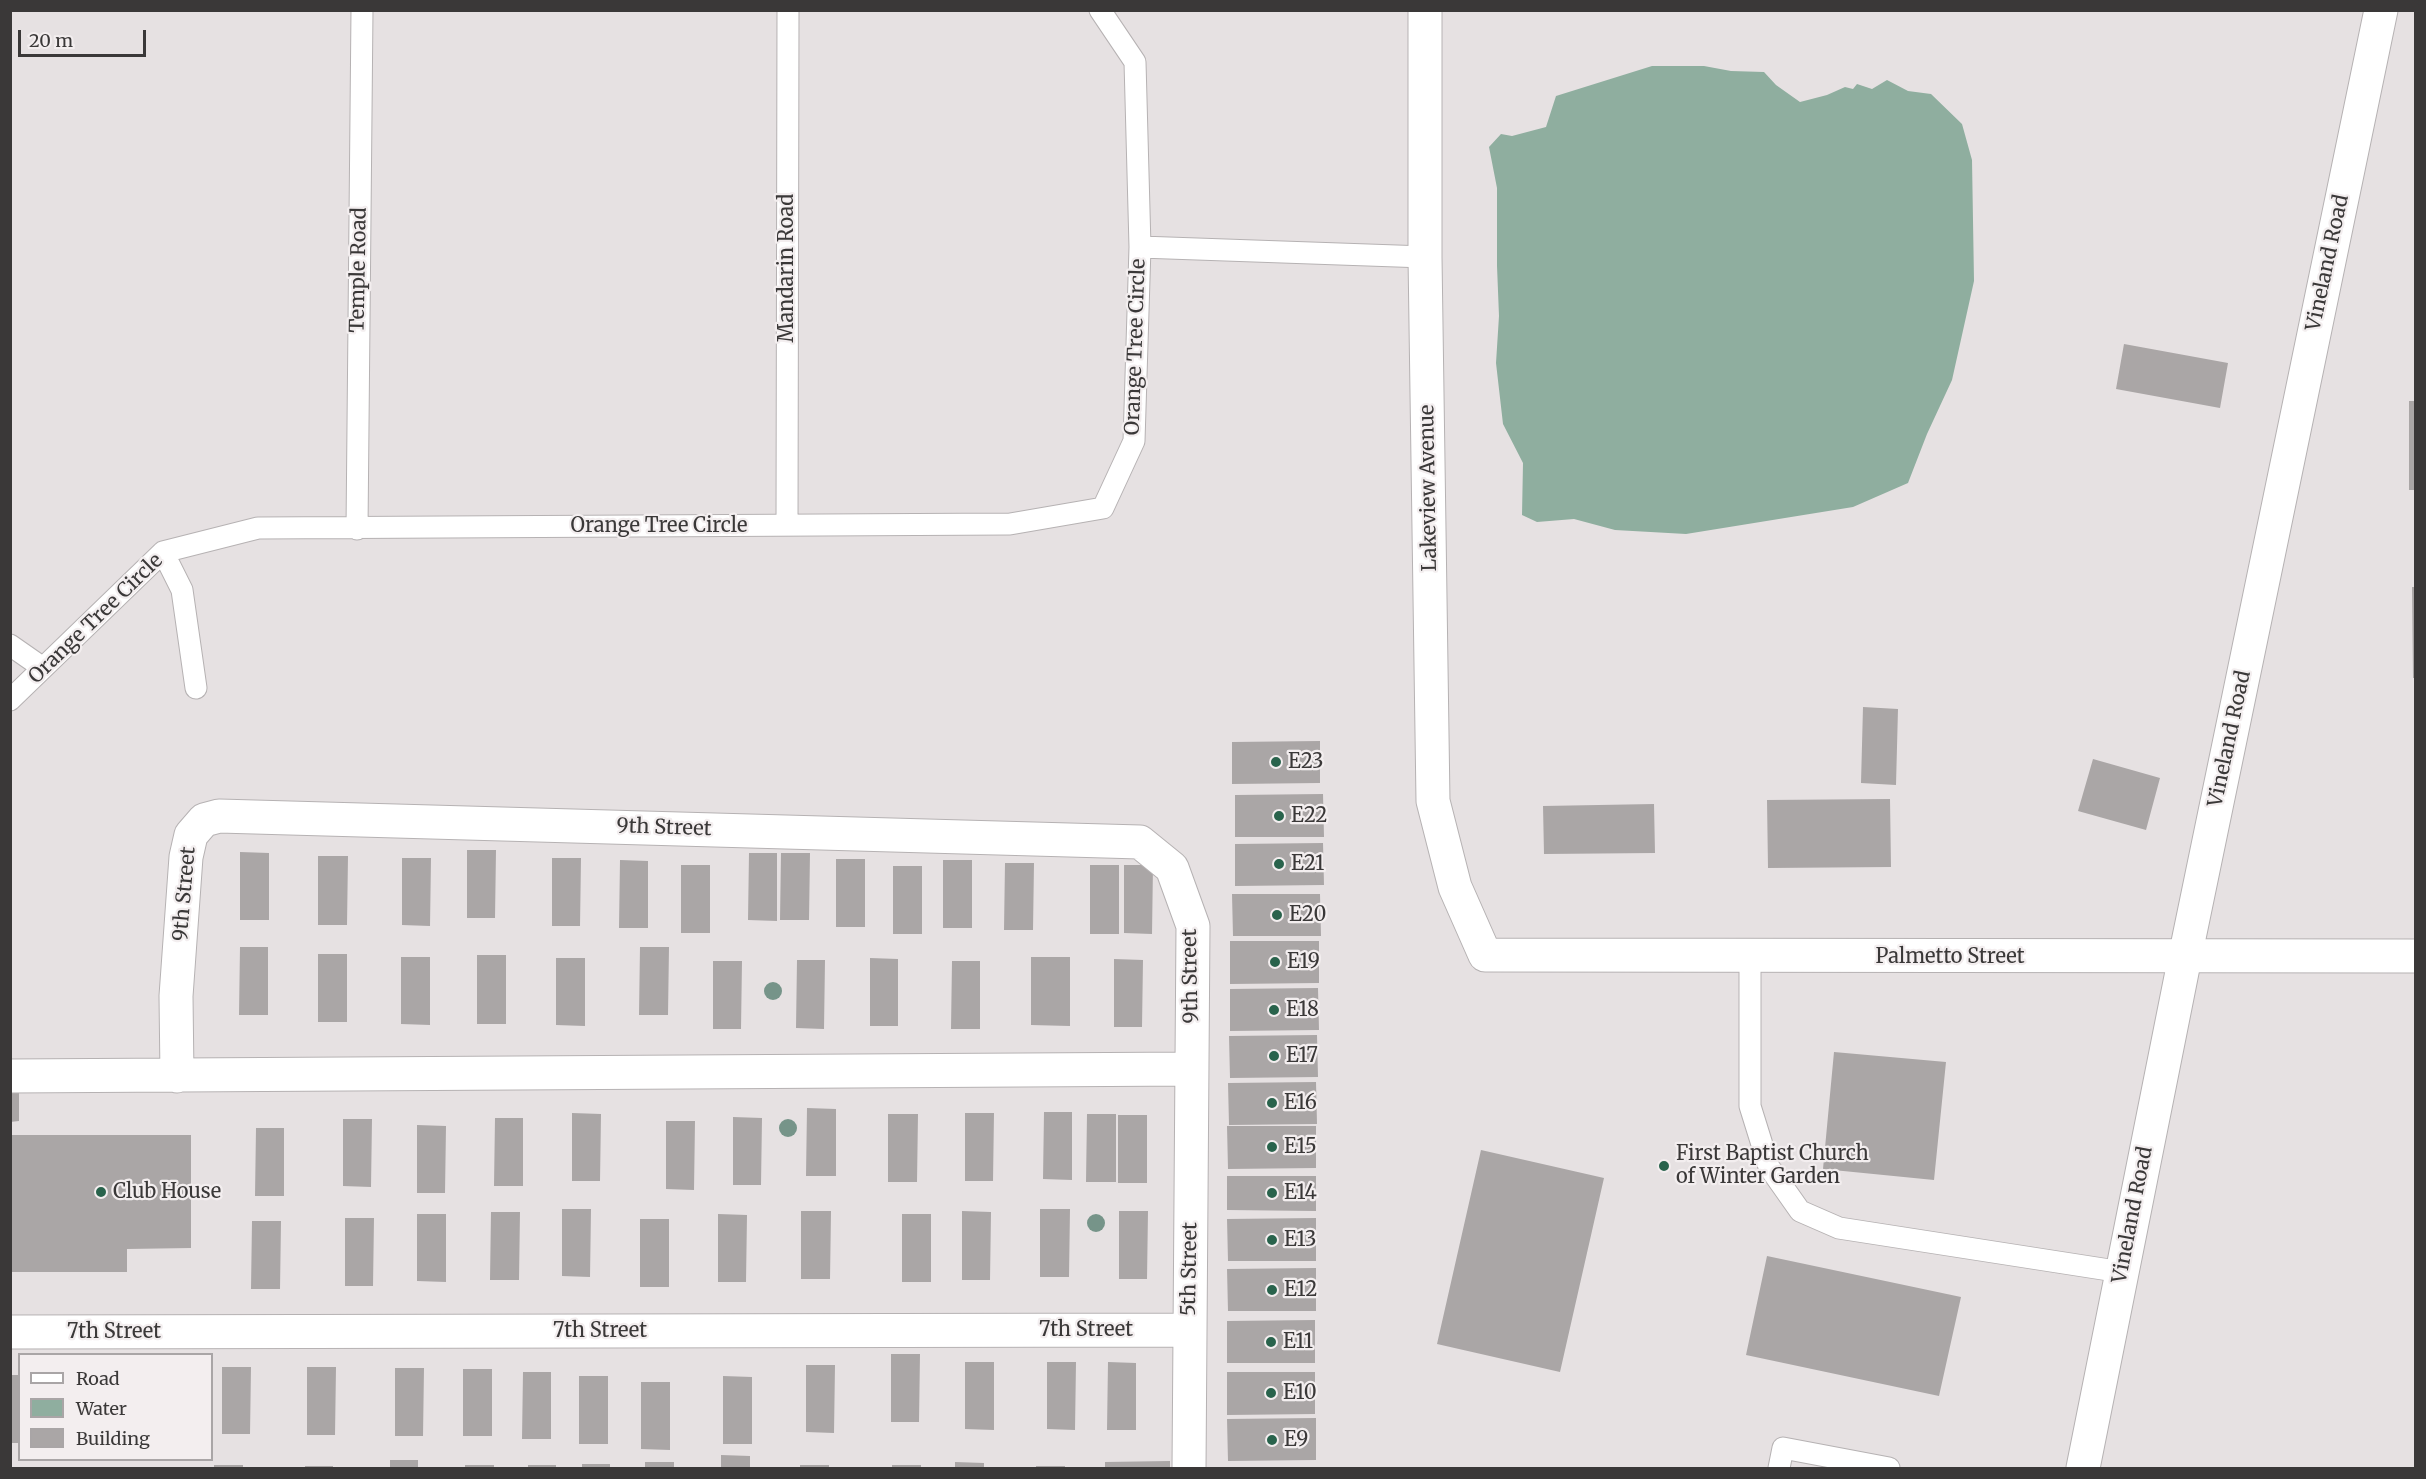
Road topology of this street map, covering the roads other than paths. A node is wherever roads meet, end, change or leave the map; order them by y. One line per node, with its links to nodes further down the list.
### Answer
1 (362, 10): 9 (lane, Temple Road)
2 (788, 10): 8 (lane, Mandarin Road)
3 (1100, 10): 6 (lane, Orange Tree Circle)
4 (1425, 10): 7 (street, Lakeview Avenue)
5 (2381, 10): 18 (street, Vineland Road)
6 (1140, 247): 7 (lane, Orange Tree Circle); 8 (lane, Orange Tree Circle)
7 (1425, 256): 15 (street, Lakeview Avenue)
8 (787, 525): 9 (lane, Orange Tree Circle)
9 (357, 529): 10 (lane, Orange Tree Circle)
10 (163, 552): 12 (lane, Orange Tree Circle); 13 (lane)
11 (10, 645): 12 (lane)
12 (44, 668): 14 (lane, Orange Tree Circle)
13 (196, 688)
14 (10, 700)
15 (1485, 956): 16 (street, Palmetto Street)
16 (1750, 956): 18 (street, Palmetto Street); 22 (lane)
17 (2415, 956): 18 (street, Palmetto Street)
18 (2185, 957): 22 (street, Vineland Road)
19 (1192, 1069): 21 (street); 21 (street, 9th Street); 23 (street, 5th Street)
20 (10, 1076): 21 (street)
21 (177, 1076)
22 (2122, 1272): 28 (street, Vineland Road)
23 (1190, 1330): 24 (street, 7th Street); 25 (street, 5th Street)
24 (10, 1332)
25 (1190, 1468)
26 (1779, 1468): 27 (lane)
27 (1889, 1468)
28 (2083, 1468)

